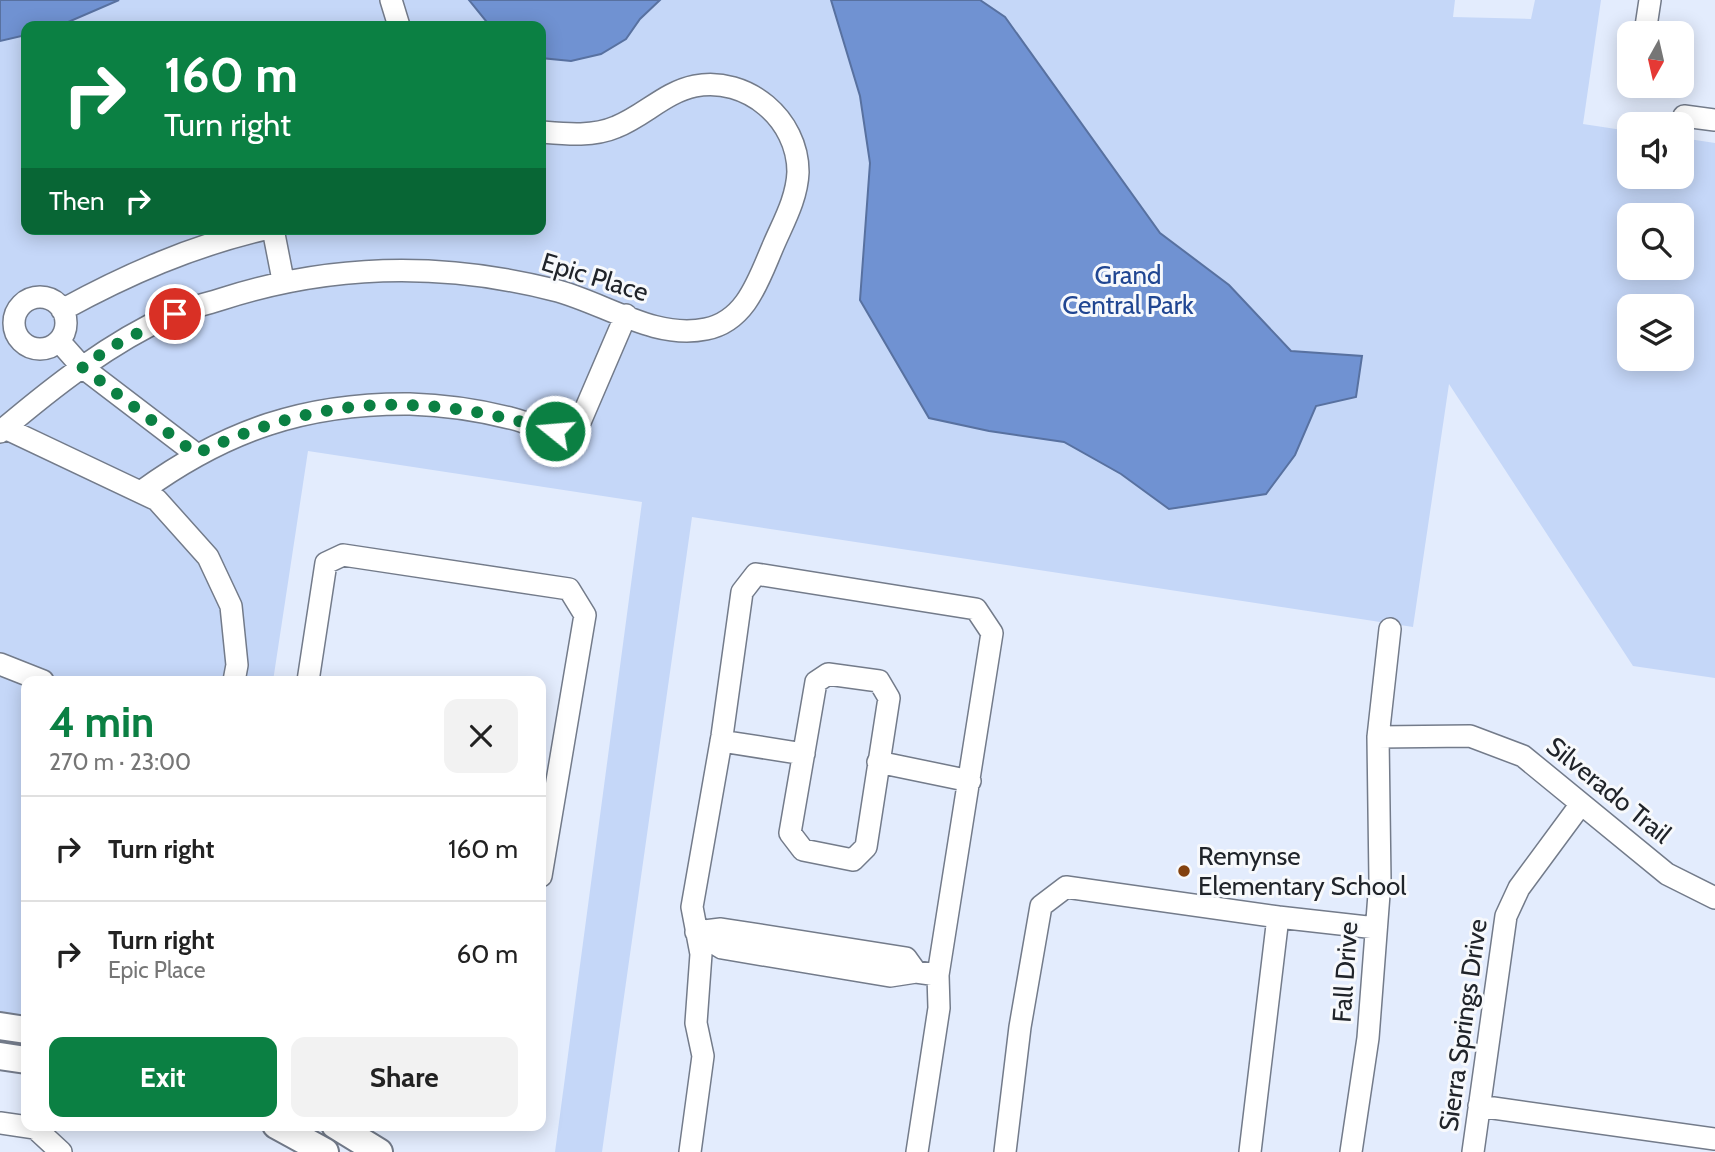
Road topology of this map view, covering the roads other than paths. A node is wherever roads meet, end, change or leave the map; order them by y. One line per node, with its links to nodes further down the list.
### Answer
1 (391, 0): 3 (street)
2 (1650, 0): 4 (street)
3 (397, 21)
4 (1647, 21)
5 (1694, 117): 6 (street)
6 (1715, 120)
7 (546, 132): 13 (street, Epic Place)
8 (239, 235): 11 (street)
9 (275, 235): 10 (street)
10 (282, 281): 13 (street, Epic Place); 15 (street, Epic Place)
11 (62, 310): 12 (street); 14 (street)
12 (8, 314): 14 (street)
13 (626, 315): 17 (street)
14 (60, 341): 15 (street)
15 (82, 367): 16 (street, Epic Place); 17 (street)
16 (2, 430): 18 (street)
17 (196, 454): 18 (street)
18 (142, 491): 22 (street)
19 (1390, 629): 24 (street, Fall Drive)
20 (0, 664): 21 (street)
21 (30, 676)
22 (235, 676)
23 (310, 676): 30 (street)
24 (1378, 737): 29 (street, Silverado Trail); 33 (street, Fall Drive)
25 (721, 741): 26 (street); 28 (street); 34 (street)
26 (804, 754): 27 (street); 27 (street)
27 (878, 762): 28 (street)
28 (970, 780): 35 (street)
29 (1581, 804): 31 (street, Silverado Trail); 40 (street, Sierra Springs Drive)
30 (546, 846)
31 (1715, 898)
32 (1278, 917): 33 (street); 52 (street); 53 (street)
33 (1376, 928): 54 (street, Fall Drive)
34 (696, 932): 35 (street); 50 (street)
35 (938, 975): 51 (street)
36 (0, 1026): 37 (main road)
37 (21, 1029)
38 (0, 1056): 39 (main road)
39 (21, 1059)
40 (1479, 1106): 46 (street); 55 (street, Sierra Springs Drive)
41 (0, 1123): 42 (street)
42 (21, 1126)
43 (38, 1131): 47 (street)
44 (287, 1131): 48 (main road)
45 (345, 1132): 49 (main road)
46 (1715, 1139)
47 (61, 1152)
48 (326, 1152)
49 (379, 1152)
50 (690, 1152)
51 (917, 1152)
52 (1005, 1152)
53 (1250, 1152)
54 (1351, 1152)
55 (1473, 1152)

